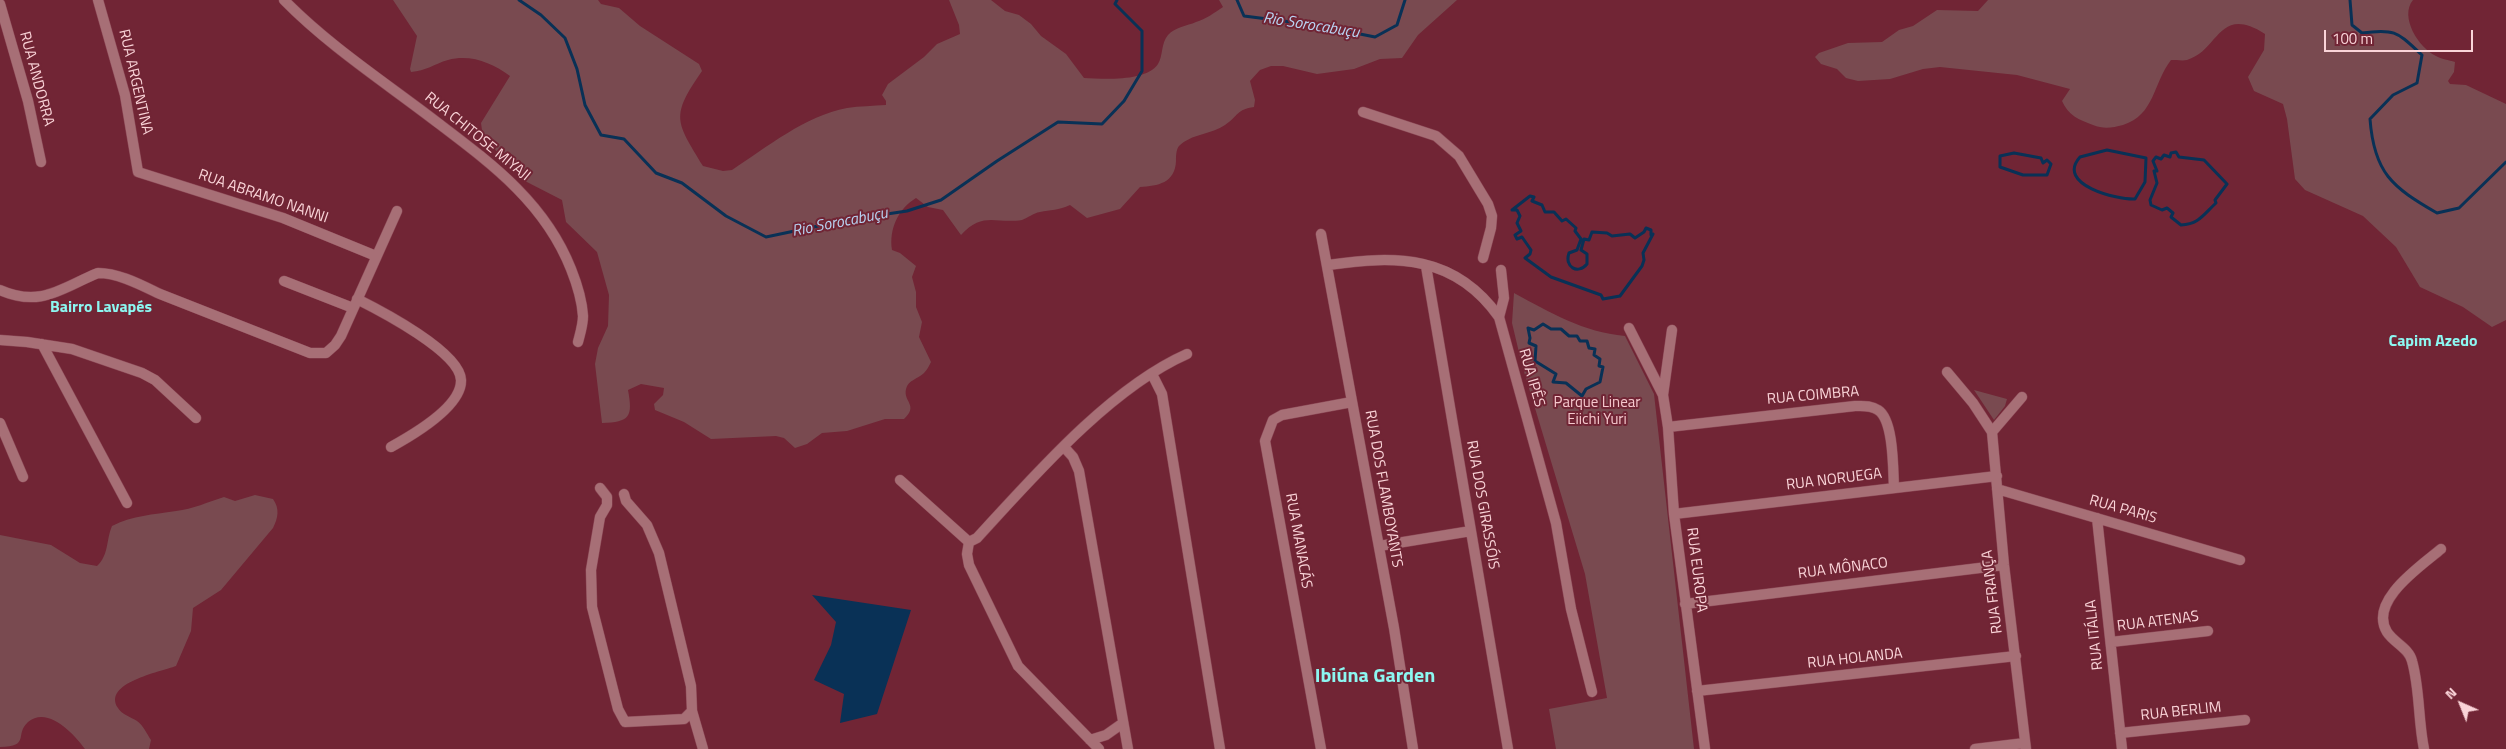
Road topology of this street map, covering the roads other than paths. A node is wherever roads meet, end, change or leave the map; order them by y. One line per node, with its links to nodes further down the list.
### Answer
1 (98, 0): 6 (street, RUA ARGENTINA)
2 (284, 0): 21 (street, RUA CHITOSE MIYAJI)
3 (0, 4): 5 (street, RUA ANDORRA)
4 (1363, 112): 10 (street)
5 (41, 162)
6 (138, 172): 9 (street, RUA ABRAMO NANNI)
7 (397, 211): 9 (street)
8 (1321, 234): 11 (street, RUA DOS FLAMBOYANTS)
9 (376, 256): 16 (street)
10 (1483, 258)
11 (1328, 265): 12 (street, RUA IPÊS); 28 (street, RUA DOS FLAMBOYANTS)
12 (1426, 266): 17 (street, RUA IPÊS); 45 (street, RUA DOS GIRASSÓIS)
13 (1501, 270): 17 (street)
14 (284, 282): 16 (street)
15 (0, 290): 16 (street)
16 (355, 303): 33 (street)
17 (1498, 318): 55 (street, RUA IPÊS)
18 (1629, 328): 26 (street, RUA EUROPA)
19 (1672, 330): 26 (street, RUA EUROPA)
20 (0, 340): 22 (street)
21 (578, 342)
22 (42, 344): 29 (street); 42 (street)
23 (1187, 354): 25 (street)
24 (1947, 372): 32 (street, RUA FRANÇA)
25 (1152, 374): 34 (street); 66 (street)
26 (1663, 394): 31 (street, RUA EUROPA)
27 (2022, 396): 32 (street)
28 (1352, 402): 47 (street, RUA DOS FLAMBOYANTS); 67 (street, RUA MANACÁS)
29 (196, 418)
30 (0, 423): 36 (street)
31 (1668, 426): 39 (street, RUA COIMBRA); 43 (street, RUA EUROPA)
32 (1992, 432): 35 (street, RUA FRANÇA)
33 (391, 447)
34 (1064, 447): 46 (street); 59 (street)
35 (1997, 476): 39 (street, RUA NORUEGA); 40 (street, RUA FRANÇA)
36 (23, 477)
37 (900, 480): 46 (street)
38 (600, 488): 57 (street)
39 (1894, 488): 43 (street, RUA NORUEGA)
40 (1997, 489): 44 (street, RUA PARIS); 50 (street, RUA FRANÇA)
41 (624, 494): 57 (street)
42 (127, 504)
43 (1674, 514): 51 (street, RUA EUROPA)
44 (2097, 518): 49 (street, RUA PARIS); 53 (street, RUA ITÁLIA)
45 (1471, 530): 47 (street); 69 (street, RUA DOS GIRASSÓIS)
46 (969, 542): 61 (street)
47 (1379, 546): 68 (street, RUA DOS FLAMBOYANTS)
48 (2441, 549): 73 (street)
49 (2240, 560)
50 (2004, 565): 51 (street, RUA MÔNACO); 54 (street, RUA FRANÇA)
51 (1686, 604): 56 (street, RUA EUROPA)
52 (2208, 631): 53 (street, RUA ATENAS)
53 (2111, 642): 60 (street, RUA ITÁLIA)
54 (2016, 656): 56 (street, RUA HOLANDA); 62 (street, RUA FRANÇA)
55 (1592, 692)
56 (1697, 692): 70 (street, RUA EUROPA)
57 (692, 711): 63 (street)
58 (2245, 720): 60 (street, RUA BERLIM)
59 (1123, 723): 61 (street); 65 (street)
60 (2120, 733): 72 (street, RUA ITÁLIA)
61 (1090, 740): 64 (street)
62 (2026, 746): 71 (street)
63 (703, 749)
64 (1098, 749)
65 (1128, 749)
66 (1220, 749)
67 (1321, 749)
68 (1413, 749)
69 (1508, 749)
70 (1704, 749)
71 (1975, 749)
72 (2122, 749)
73 (2424, 749)

